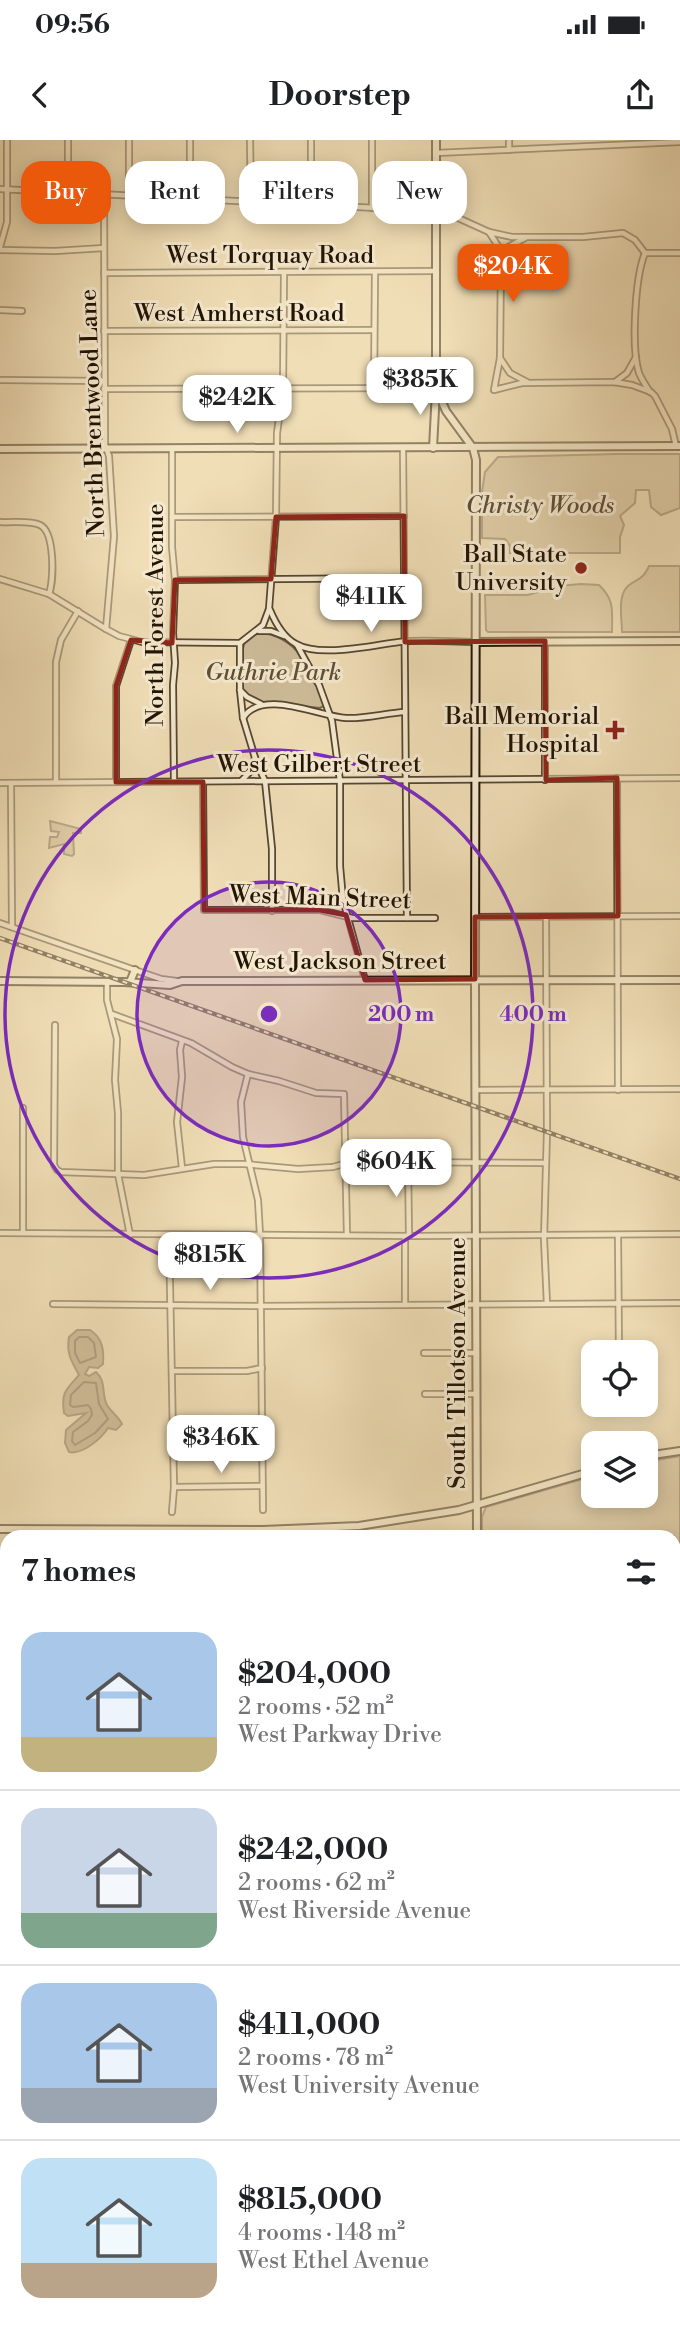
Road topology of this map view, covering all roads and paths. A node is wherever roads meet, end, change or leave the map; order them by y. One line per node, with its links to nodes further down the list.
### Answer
1 (7, 140): 21 (street)
2 (68, 140): 13 (street)
3 (129, 140): 14 (street)
4 (190, 140): 15 (street)
5 (250, 140): 16 (street)
6 (311, 140): 17 (street)
7 (372, 140): 18 (street)
8 (436, 140): 12 (main road)
9 (509, 140): 11 (street)
10 (680, 142): 11 (street)
11 (509, 150): 12 (street)
12 (436, 153): 19 (main road)
13 (68, 161)
14 (129, 161)
15 (190, 161)
16 (250, 161)
17 (311, 161)
18 (372, 161)
19 (436, 161)
20 (0, 189): 21 (street)
21 (7, 189): 22 (street); 30 (street)
22 (21, 190)
23 (358, 208): 24 (street)
24 (372, 208)
25 (467, 222): 28 (street)
26 (104, 224): 31 (street, North Brentwood Lane)
27 (436, 224): 35 (main road)
28 (489, 232): 29 (street); 34 (street)
29 (526, 237): 32 (street); 34 (street)
30 (0, 248): 31 (street)
31 (104, 248): 38 (street, North Brentwood Lane)
32 (645, 253): 33 (street); 44 (street)
33 (680, 253)
34 (501, 260): 45 (street)
35 (436, 271): 37 (street, West Torquay Road); 52 (main road)
36 (284, 272): 37 (street, West Torquay Road); 38 (street, West Torquay Road); 41 (street)
37 (374, 272): 42 (street)
38 (104, 273): 43 (street, North Brentwood Lane)
39 (0, 310): 40 (street)
40 (22, 311)
41 (284, 330): 42 (street, West Amherst Road); 43 (street, West Amherst Road); 50 (street)
42 (374, 330): 51 (street)
43 (104, 331): 47 (street, North Brentwood Lane)
44 (636, 356): 48 (street); 54 (street)
45 (500, 358): 49 (street); 49 (street)
46 (0, 380): 47 (street)
47 (104, 380): 53 (street, North Brentwood Lane)
48 (614, 382): 49 (street); 54 (street)
49 (531, 383)
50 (283, 388): 51 (street); 53 (street); 62 (street)
51 (374, 388): 52 (street)
52 (436, 388): 57 (main road); 58 (main road)
53 (104, 389): 60 (street, North Brentwood Lane)
54 (651, 392): 55 (street)
55 (678, 446): 58 (main road)
56 (403, 448): 57 (main road); 62 (main road); 63 (street)
57 (433, 448): 58 (main road)
58 (473, 448): 81 (main road, South Tillotson Avenue)
59 (0, 449): 60 (main road)
60 (107, 449): 61 (main road); 74 (street, North Brentwood Lane)
61 (172, 449): 62 (main road); 64 (street, North Forest Avenue)
62 (277, 449): 65 (street)
63 (404, 516): 65 (street); 67 (street)
64 (172, 517): 65 (street); 70 (street, North Forest Avenue)
65 (276, 517): 69 (street)
66 (0, 522): 71 (street)
67 (404, 578): 69 (street); 80 (street)
68 (0, 579): 71 (street)
69 (271, 579): 70 (street); 72 (street)
70 (175, 580): 82 (street, North Forest Avenue)
71 (49, 594): 73 (street)
72 (269, 609): 75 (street); 76 (street)
73 (78, 611): 74 (street); 99 (street)
74 (106, 629): 77 (street)
75 (256, 631): 76 (street); 83 (street)
76 (285, 636): 84 (street)
77 (131, 640): 82 (street); 100 (street)
78 (545, 641): 79 (main road); 81 (main road); 95 (street)
79 (680, 641)
80 (405, 642): 81 (street); 84 (street); 87 (street)
81 (476, 642): 94 (main road, South Tillotson Avenue)
82 (174, 643): 83 (street); 96 (street, North Forest Avenue)
83 (240, 643): 85 (street)
84 (298, 645): 88 (street)
85 (240, 690): 86 (street); 89 (street)
86 (262, 704): 88 (street); 89 (street)
87 (405, 712): 88 (street); 93 (street)
88 (330, 714): 98 (street)
89 (243, 718): 90 (street)
90 (255, 758): 97 (street); 102 (street)
91 (617, 778): 92 (street, West Gilbert Street); 95 (street, West Gilbert Street); 107 (street)
92 (680, 778)
93 (406, 780): 94 (street, West Gilbert Street); 98 (street, West Gilbert Street); 111 (street)
94 (475, 780): 95 (street, West Gilbert Street); 109 (main road, South Tillotson Avenue)
95 (545, 780)
96 (174, 781): 100 (street, West Gilbert Street); 101 (street, West Gilbert Street)
97 (265, 781): 98 (street, West Gilbert Street); 102 (street, West Gilbert Street); 105 (street)
98 (340, 781): 106 (street)
99 (56, 782): 100 (street, West Gilbert Street); 104 (street, West Gilbert Street)
100 (116, 782)
101 (203, 782): 102 (street, West Gilbert Street); 105 (street, West Main Street)
102 (239, 782)
103 (0, 783): 104 (street, West Gilbert Street)
104 (11, 783): 114 (street)
105 (272, 911): 106 (street, West Main Street)
106 (346, 916): 111 (street, West Main Street); 118 (street)
107 (618, 916): 108 (street); 110 (street); 119 (street)
108 (680, 916)
109 (475, 917): 110 (street); 116 (main road, South Tillotson Avenue)
110 (546, 917): 117 (street)
111 (407, 918): 112 (street, West Main Street)
112 (435, 918)
113 (0, 923): 114 (street)
114 (12, 927): 115 (street)
115 (135, 971): 122 (street); 124 (main road)
116 (474, 979): 117 (main road, West Jackson Street); 118 (main road, West Jackson Street); 129 (main road, South Tillotson Avenue)
117 (546, 979): 119 (main road, West Jackson Street); 130 (street)
118 (365, 980): 122 (main road, West Jackson Street)
119 (618, 980): 120 (main road, West Jackson Street); 131 (street)
120 (680, 980)
121 (0, 981): 123 (main road, West Jackson Street)
122 (182, 981): 124 (main road, West Jackson Street)
123 (107, 982): 124 (main road, West Jackson Street); 125 (street)
124 (130, 982)
125 (112, 1014): 127 (street); 140 (street)
126 (55, 1025): 140 (street)
127 (182, 1041): 128 (street); 139 (street)
128 (248, 1074): 136 (street); 138 (street)
129 (475, 1090): 130 (street); 135 (main road, South Tillotson Avenue)
130 (547, 1090): 131 (street); 137 (street)
131 (618, 1090): 132 (street)
132 (680, 1090)
133 (23, 1108): 142 (street)
134 (408, 1162): 135 (street); 136 (street); 151 (street)
135 (475, 1162): 137 (street); 149 (main road, South Tillotson Avenue)
136 (347, 1163): 138 (street); 148 (street)
137 (546, 1163): 143 (street)
138 (249, 1165): 139 (street); 147 (street)
139 (182, 1168): 140 (street)
140 (118, 1174): 145 (street)
141 (0, 1233): 142 (street)
142 (23, 1233): 145 (street)
143 (545, 1234): 149 (street); 150 (street); 155 (street)
144 (680, 1234): 150 (street)
145 (130, 1235): 146 (street)
146 (169, 1235): 147 (street); 157 (street)
147 (260, 1235): 148 (street); 159 (street)
148 (347, 1235): 151 (street)
149 (475, 1235): 151 (street); 154 (main road, South Tillotson Avenue)
150 (618, 1235): 156 (street)
151 (407, 1236): 158 (street)
152 (680, 1303): 156 (street)
153 (53, 1304): 157 (street)
154 (476, 1304): 155 (street); 158 (street); 162 (main road, South Tillotson Avenue)
155 (547, 1304): 156 (street)
156 (619, 1304): 160 (street)
157 (170, 1305): 159 (street); 164 (street)
158 (405, 1305): 159 (street)
159 (261, 1306): 163 (street)
160 (619, 1340)
161 (424, 1353): 162 (street)
162 (476, 1353): 166 (main road, South Tillotson Avenue)
163 (262, 1368): 164 (street); 167 (street)
164 (172, 1371): 168 (street)
165 (425, 1394): 166 (street)
166 (476, 1394): 174 (main road, South Tillotson Avenue)
167 (262, 1430): 168 (street); 172 (street)
168 (172, 1431): 173 (street)
169 (680, 1451): 170 (main road)
170 (658, 1454)
171 (581, 1474): 174 (main road)
172 (262, 1486): 173 (street); 175 (street)
173 (174, 1487): 176 (street)
174 (476, 1505): 177 (main road); 178 (main road, South Tillotson Avenue)
175 (263, 1510)
176 (172, 1512)
177 (0, 1529)
178 (477, 1530)

